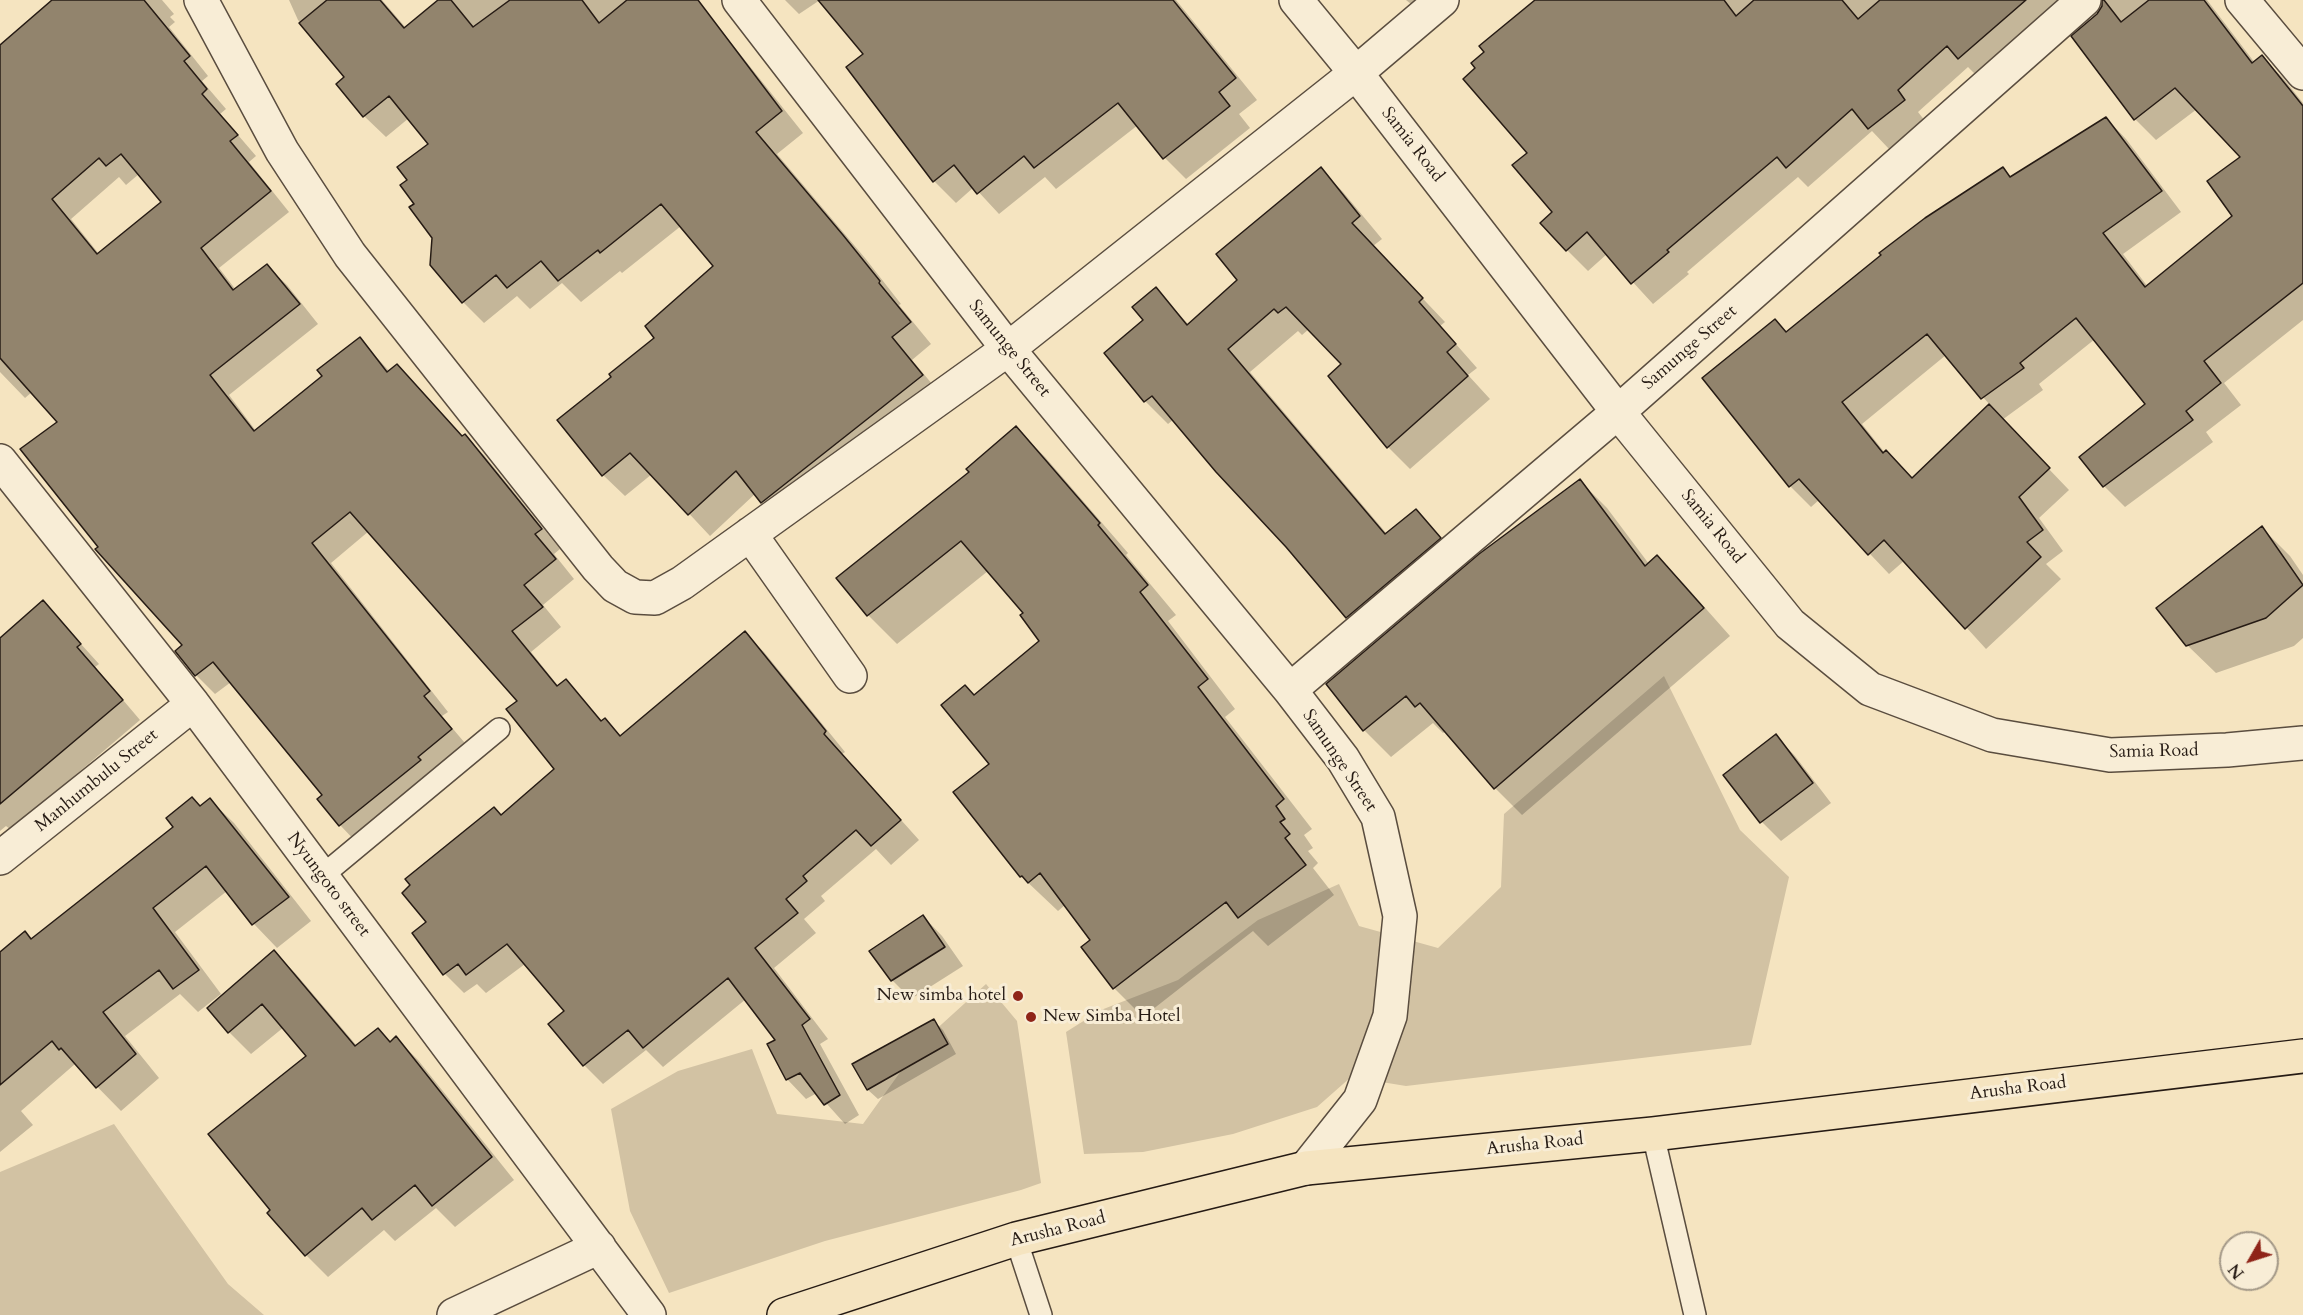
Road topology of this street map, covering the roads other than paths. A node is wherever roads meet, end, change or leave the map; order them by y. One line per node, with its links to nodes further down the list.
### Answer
1 (201, 0): 12 (street)
2 (739, 0): 9 (street, Samunge Street)
3 (1296, 0): 7 (street, Samia Road)
4 (1442, 0): 7 (street)
5 (2084, 0): 10 (street, Samunge Street)
6 (2242, 0): 8 (street)
7 (1356, 73): 9 (street); 10 (street, Samia Road)
8 (2303, 73)
9 (1008, 349): 12 (street); 14 (street, Samunge Street)
10 (1618, 412): 14 (street, Samunge Street); 17 (street, Samia Road)
11 (0, 461): 15 (street, Nyungoto street)
12 (750, 534): 13 (street)
13 (850, 676)
14 (1290, 690): 22 (street, Samunge Street)
15 (193, 704): 18 (street, Manhumbulu Street); 19 (street, Nyungoto street)
16 (500, 729): 19 (lane)
17 (2303, 743)
18 (0, 858)
19 (322, 876): 24 (street, Nyungoto street)
20 (2303, 1056): 21 (highway, Arusha Road)
21 (1653, 1134): 22 (highway, Arusha Road); 29 (lane)
22 (1306, 1168): 23 (highway, Arusha Road)
23 (1016, 1239): 27 (highway, Arusha Road); 28 (lane)
24 (599, 1247): 25 (street); 26 (street, Nyungoto street)
25 (454, 1315)
26 (649, 1315)
27 (784, 1315)
28 (1041, 1315)
29 (1695, 1315)

